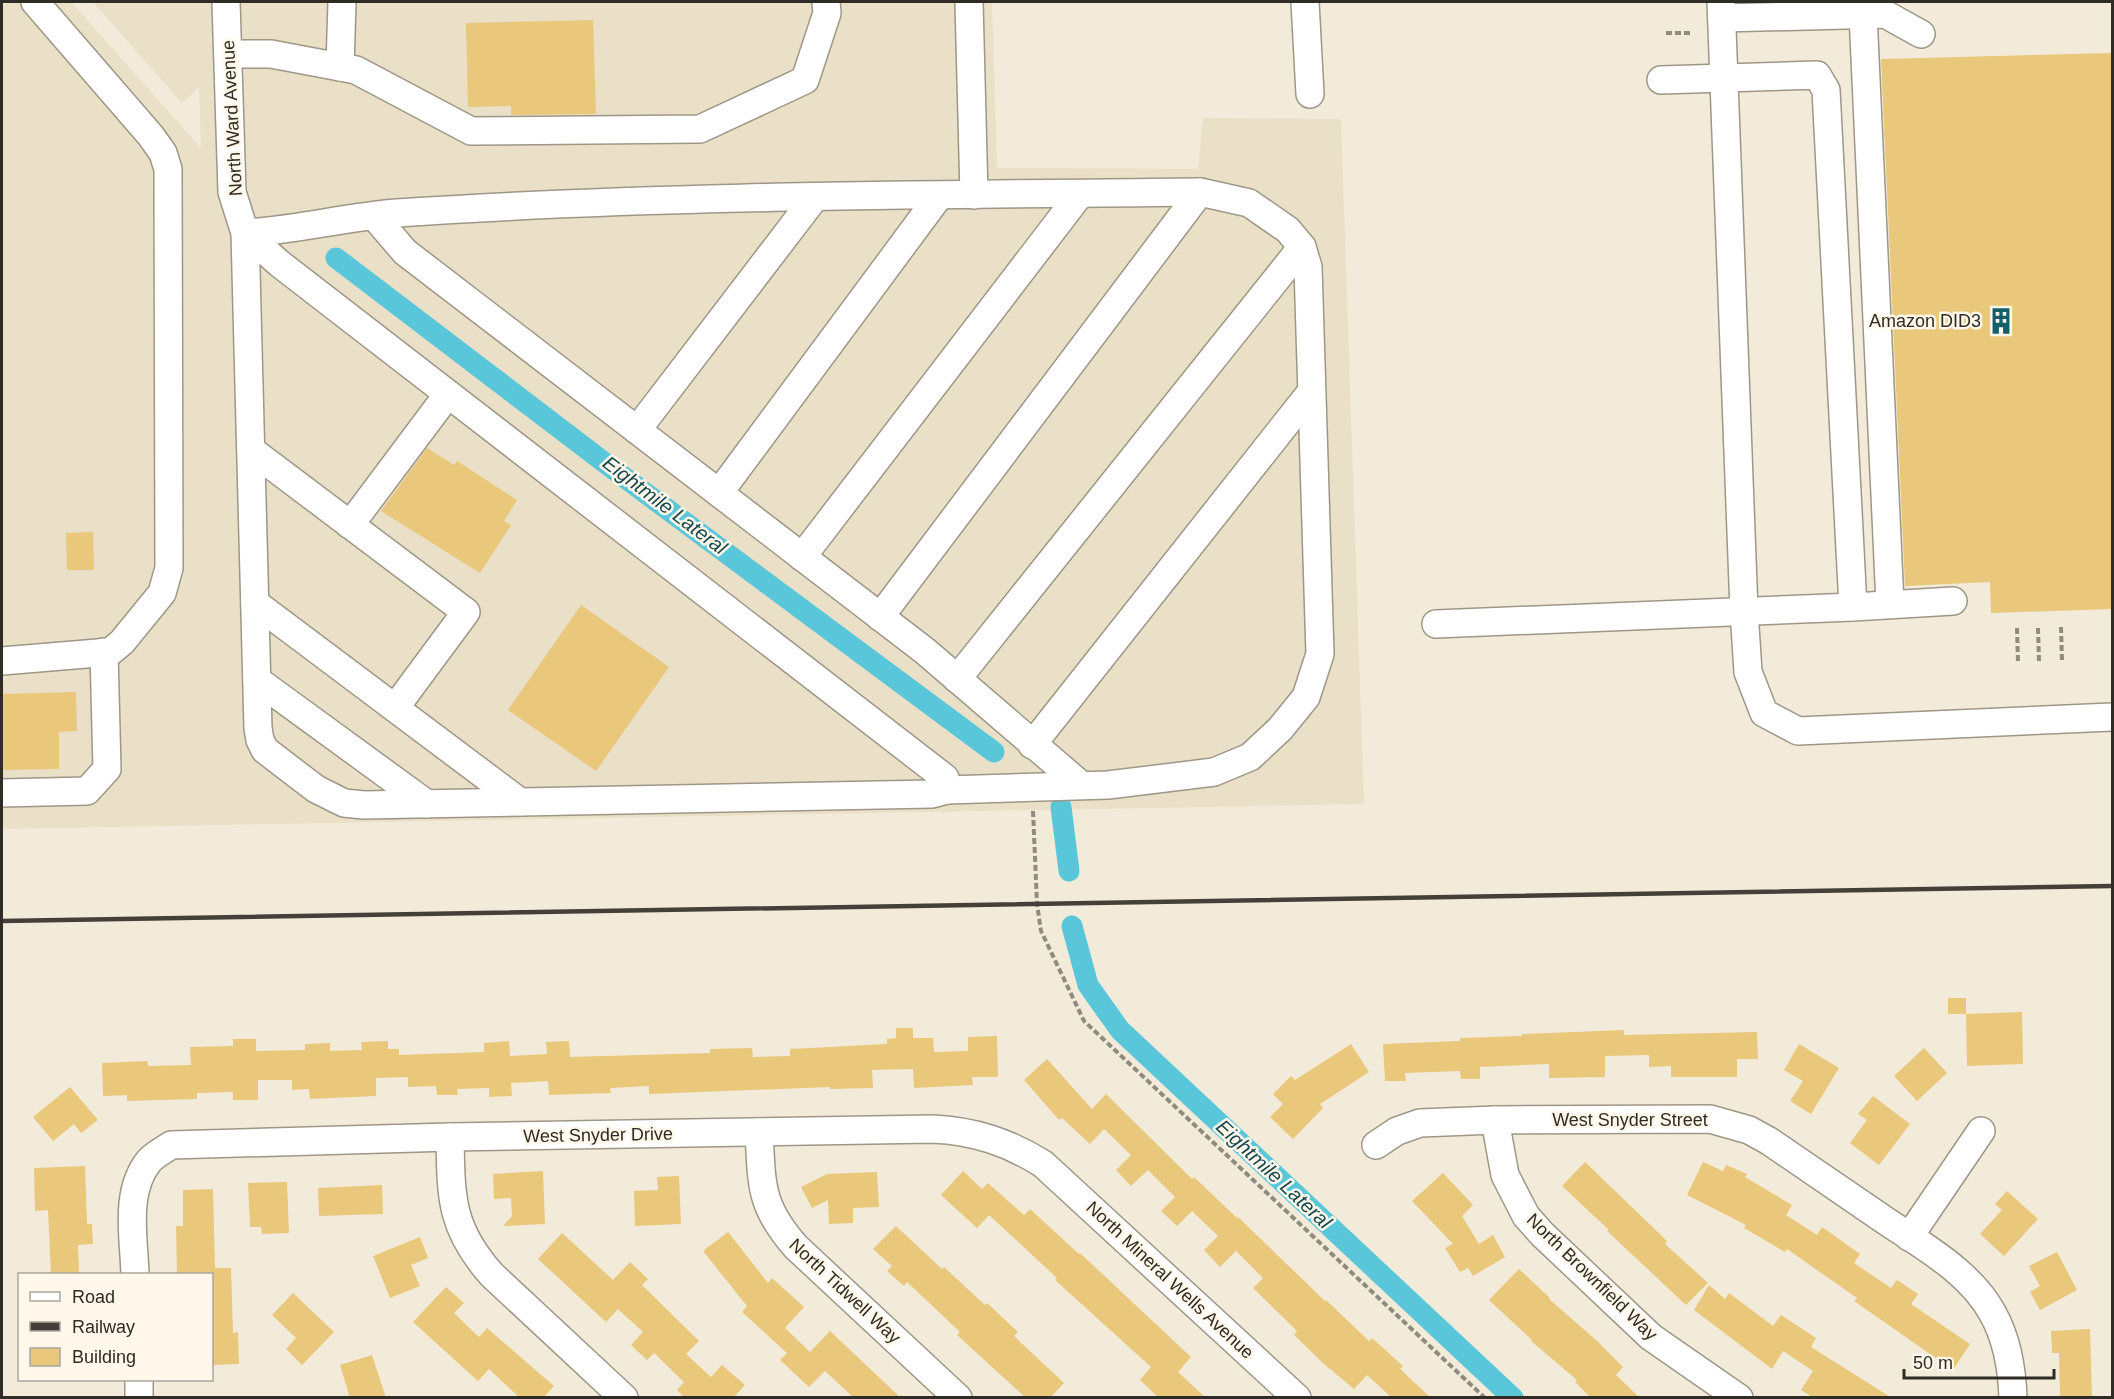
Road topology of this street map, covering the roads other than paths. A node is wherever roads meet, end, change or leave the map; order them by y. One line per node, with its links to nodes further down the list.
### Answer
1 (35, 2): 37 (street)
2 (226, 2): 10 (street, North Ward Avenue)
3 (342, 2): 11 (street)
4 (826, 2): 11 (street)
5 (969, 2): 18 (street)
6 (1305, 2): 14 (street)
7 (1721, 10): 8 (street); 12 (street)
8 (1863, 14): 9 (street); 32 (street)
9 (1921, 34)
10 (228, 54): 11 (street); 21 (street, North Ward Avenue)
11 (340, 67)
12 (1724, 77): 13 (street); 33 (street); 34 (street)
13 (1661, 80)
14 (1310, 94)
15 (1200, 192): 16 (street); 22 (street); 35 (street)
16 (1080, 194): 18 (street); 29 (street)
17 (939, 195): 18 (street); 19 (street); 27 (street)
18 (974, 195)
19 (815, 197): 20 (street); 25 (street)
20 (375, 217): 21 (street); 25 (street)
21 (245, 233): 24 (street); 26 (street)
22 (1302, 247): 23 (street); 39 (street)
23 (1311, 392): 43 (street); 44 (street)
24 (448, 394): 28 (street); 45 (street)
25 (637, 430): 27 (street)
26 (251, 450): 28 (street); 31 (street)
27 (719, 493): 29 (street)
28 (350, 525): 41 (street)
29 (802, 557): 35 (street)
30 (1953, 601): 32 (street)
31 (255, 603): 40 (street); 41 (street)
32 (1890, 604): 33 (street)
33 (1853, 607): 34 (street)
34 (1744, 611): 36 (street); 42 (street)
35 (880, 617): 39 (street)
36 (1436, 624)
37 (104, 652): 38 (street); 46 (street)
38 (2, 661)
39 (957, 679): 43 (street)
40 (257, 680): 48 (street); 48 (street)
41 (395, 708): 47 (street)
42 (2112, 717)
43 (1032, 744): 44 (street)
44 (1081, 785): 45 (street)
45 (947, 790): 47 (street)
46 (2, 793)
47 (520, 802): 48 (street)
48 (427, 804)
49 (1495, 1120): 53 (street, West Snyder Street); 55 (street, West Snyder Street); 62 (street, North Brownfield Way)
50 (1981, 1131): 55 (street)
51 (759, 1132): 52 (street, West Snyder Drive); 54 (street, West Snyder Drive); 60 (street, North Tidwell Way)
52 (450, 1137): 56 (street, West Snyder Drive); 59 (street)
53 (1376, 1145)
54 (1042, 1164): 61 (street, North Mineral Wells Avenue)
55 (1909, 1237): 63 (street, West Snyder Street)
56 (135, 1273)
57 (139, 1381): 58 (street)
58 (139, 1398)
59 (624, 1398)
60 (958, 1398)
61 (1297, 1398)
62 (1739, 1398)
63 (2013, 1398)

